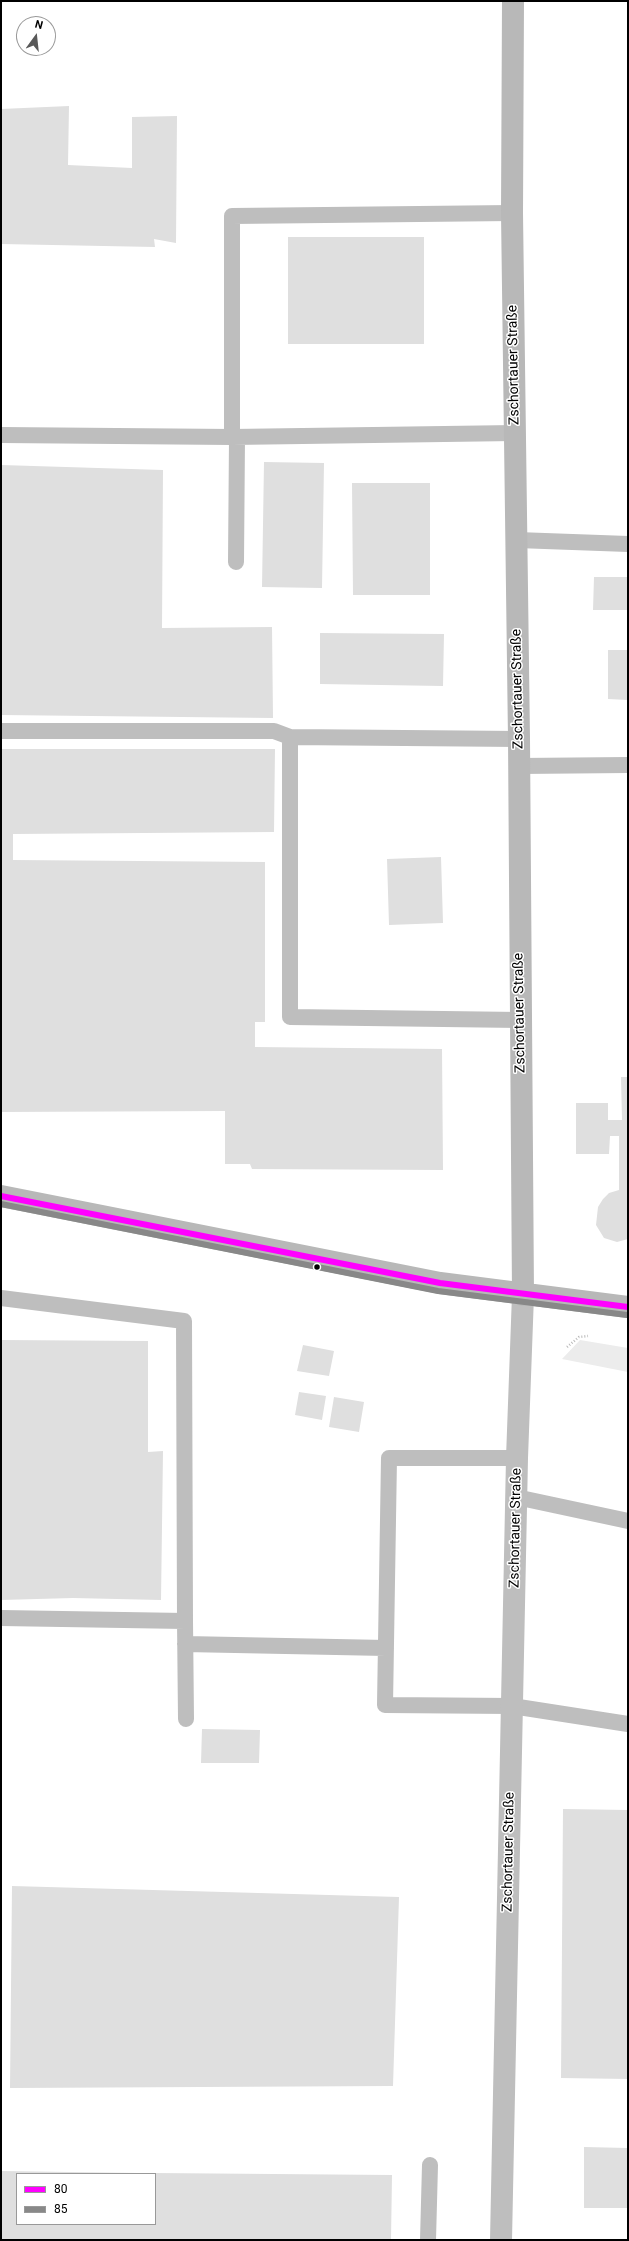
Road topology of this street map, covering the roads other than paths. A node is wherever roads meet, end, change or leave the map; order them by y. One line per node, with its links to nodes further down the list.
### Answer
1 (514, 1): 2 (street, Zschortauer Straße)
2 (512, 213): 3 (street, Zschortauer Straße); 5 (lane)
3 (515, 433): 5 (lane); 6 (street, Zschortauer Straße)
4 (1, 435): 5 (lane)
5 (234, 437): 8 (lane)
6 (517, 540): 7 (lane); 11 (street, Zschortauer Straße)
7 (628, 544)
8 (236, 562)
9 (1, 731): 10 (lane)
10 (290, 736): 11 (lane); 14 (lane)
11 (519, 739): 13 (street, Zschortauer Straße)
12 (628, 765): 13 (lane)
13 (519, 766): 14 (street, Zschortauer Straße)
14 (520, 1020): 16 (street, Zschortauer Straße)
15 (1, 1196): 16 (street)
16 (523, 1295): 18 (street); 19 (street, Zschortauer Straße)
17 (1, 1298): 23 (lane)
18 (628, 1307)
19 (517, 1458): 20 (street, Zschortauer Straße); 25 (lane)
20 (516, 1497): 21 (lane); 26 (street, Zschortauer Straße)
21 (628, 1521)
22 (1, 1618): 23 (lane)
23 (185, 1621): 24 (lane)
24 (185, 1644): 25 (lane); 27 (lane)
25 (386, 1648): 26 (lane)
26 (512, 1706): 28 (lane); 31 (street, Zschortauer Straße)
27 (186, 1719)
28 (628, 1724)
29 (430, 2166): 30 (lane)
30 (428, 2240)
31 (500, 2240)

